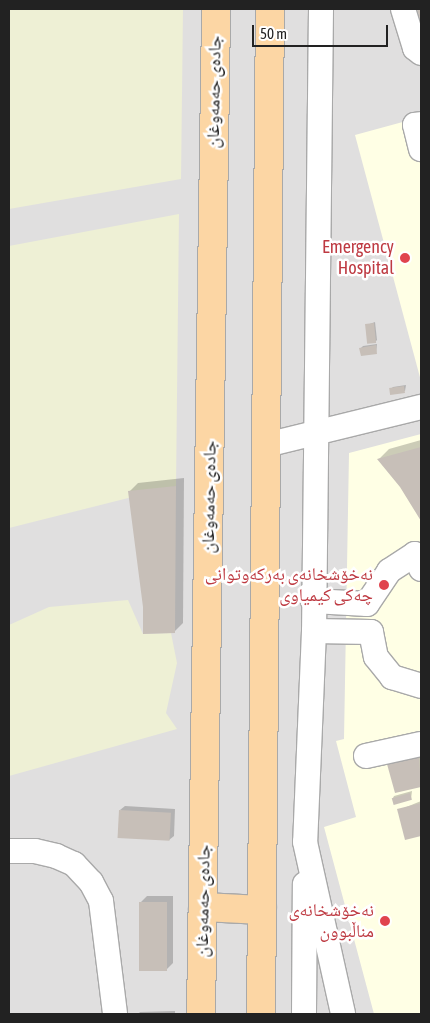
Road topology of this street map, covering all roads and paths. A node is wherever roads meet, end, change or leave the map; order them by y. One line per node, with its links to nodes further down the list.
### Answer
1 (216, 9): 19 (main road, جادەی حەمەوغان)
2 (270, 9): 10 (main road)
3 (321, 9): 9 (street)
4 (403, 9): 5 (street)
5 (421, 53)
6 (421, 124): 7 (street)
7 (421, 149)
8 (421, 407): 9 (street)
9 (315, 434): 10 (street); 12 (street)
10 (266, 445): 20 (main road)
11 (421, 569): 12 (street)
12 (313, 601): 13 (street)
13 (314, 631): 14 (street); 17 (street)
14 (419, 679)
15 (421, 744): 16 (street)
16 (366, 756)
17 (305, 842): 24 (street); 25 (street)
18 (9, 851): 21 (street)
19 (203, 907): 20 (main road); 22 (main road, جادەی حەمەوغان)
20 (262, 910): 23 (main road)
21 (115, 1014)
22 (201, 1014)
23 (261, 1014)
24 (304, 1014)
25 (343, 1014)

